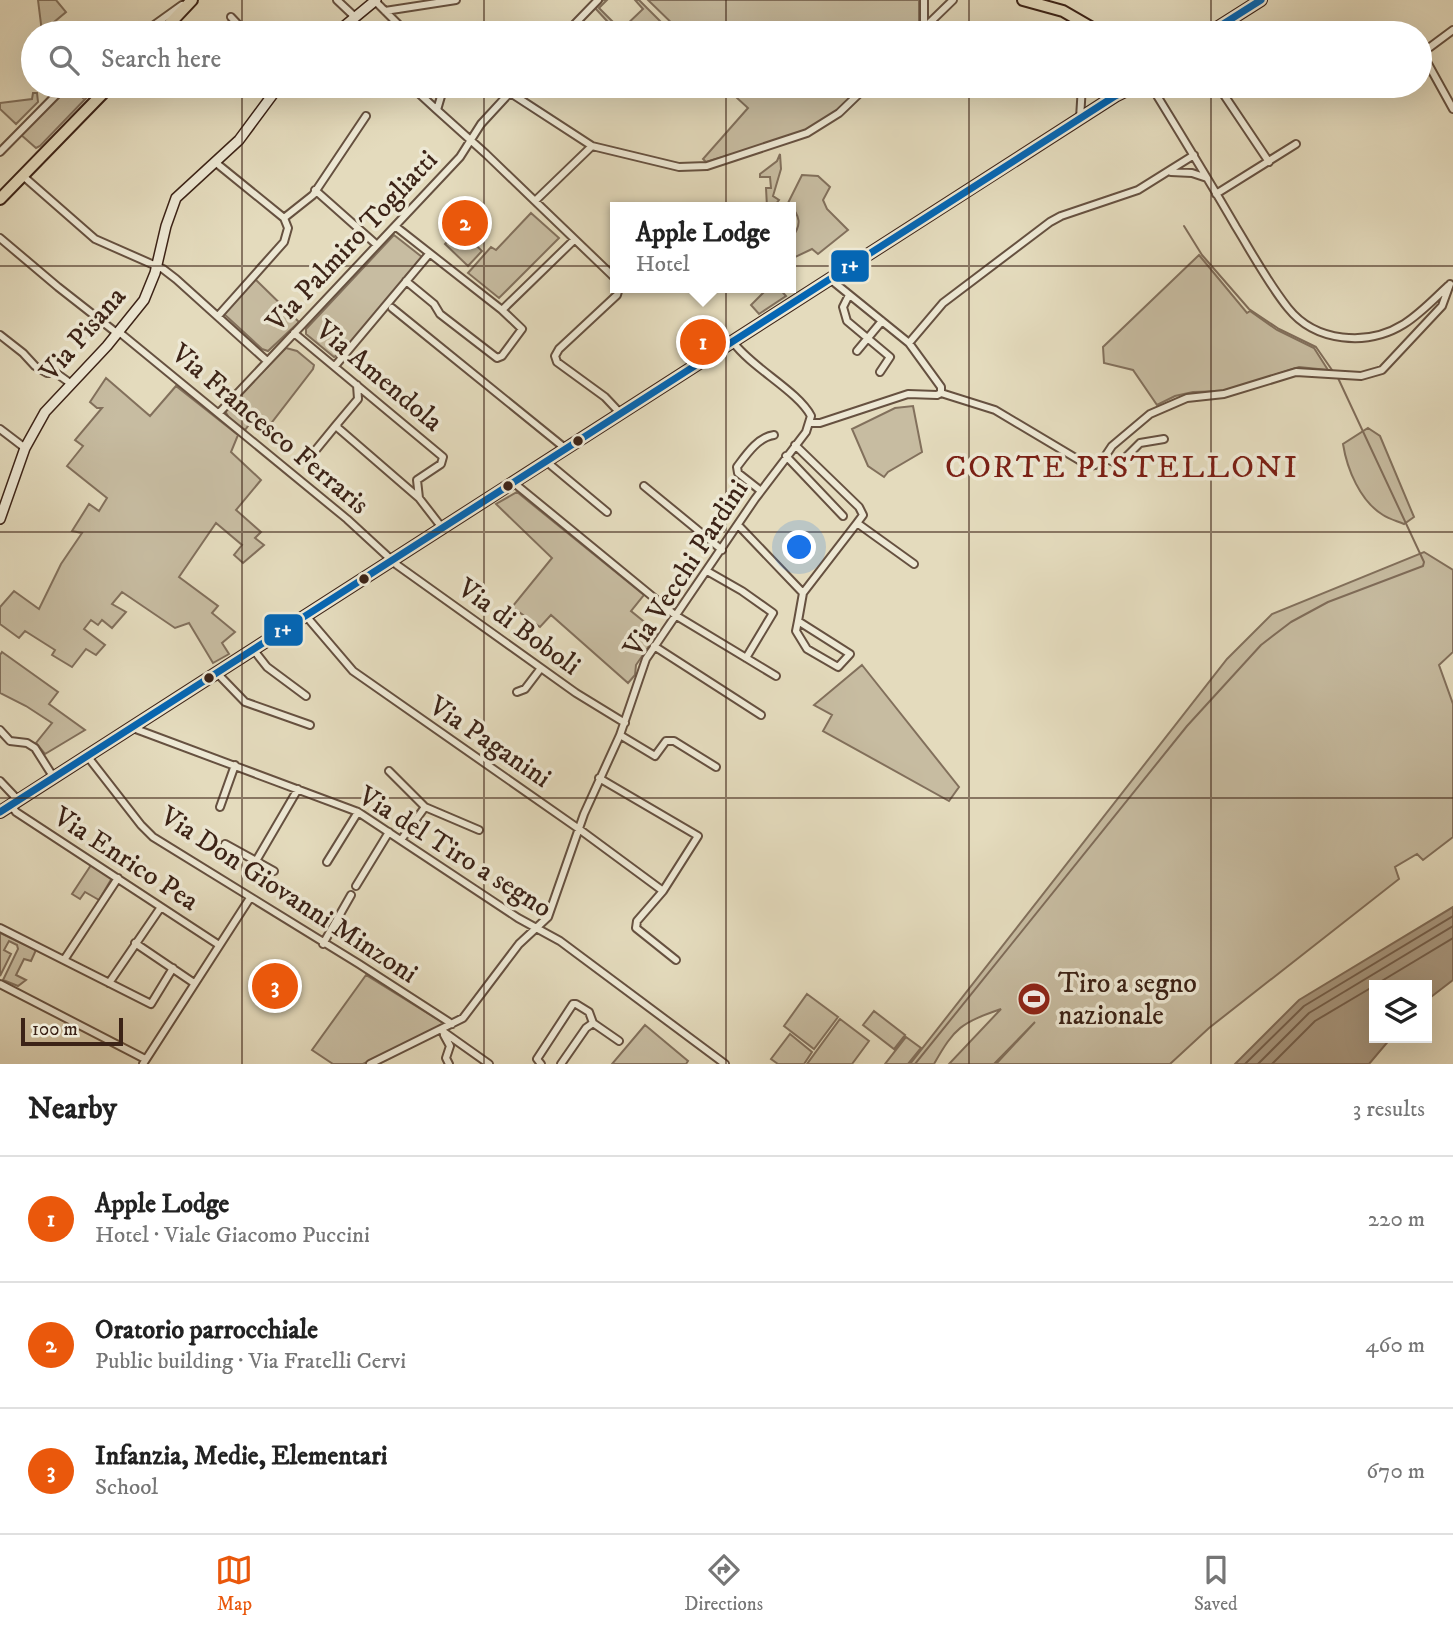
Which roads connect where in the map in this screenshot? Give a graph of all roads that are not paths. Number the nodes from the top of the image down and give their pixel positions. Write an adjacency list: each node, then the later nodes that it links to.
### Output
1 (191, 0): 13 (street); 14 (main road)
2 (337, 0): 12 (street)
3 (456, 0): 10 (street)
4 (598, 0): 18 (street)
5 (924, 0): 19 (street)
6 (953, 0): 20 (street)
7 (1023, 0): 21 (main road)
8 (375, 1): 10 (street); 12 (main road)
9 (1253, 2): 22 (main road)
10 (385, 11): 17 (street)
11 (231, 17): 15 (street)
12 (355, 17): 16 (main road)
13 (160, 21)
14 (171, 21)
15 (235, 21)
16 (350, 21)
17 (395, 21)
18 (578, 21)
19 (923, 21)
20 (932, 21)
21 (1076, 21)
22 (1226, 21)
23 (1453, 30): 24 (street)
24 (1432, 45)
25 (1432, 70): 38 (street)
26 (53, 98): 45 (street)
27 (97, 98): 50 (main road)
28 (268, 98): 47 (main road, Via Pisana)
29 (424, 98): 39 (street)
30 (440, 98): 39 (street)
31 (504, 98): 42 (street, Via Palmiro Togliatti)
32 (518, 98): 44 (street)
33 (855, 98): 44 (street)
34 (1081, 98): 41 (street)
35 (1112, 98): 41 (main road)
36 (1158, 98): 46 (street)
37 (1226, 98): 48 (street)
38 (1453, 109)
39 (437, 110): 42 (street)
40 (366, 116): 52 (street)
41 (1080, 118): 64 (main road)
42 (470, 141): 55 (street); 57 (street, Via Palmiro Togliatti)
43 (1296, 144): 48 (street)
44 (592, 146): 55 (street)
45 (0, 152)
46 (1194, 155): 49 (street); 51 (street)
47 (215, 162): 56 (street); 62 (main road, Via Pisana)
48 (1269, 162): 53 (street)
49 (1169, 173): 51 (street); 78 (street)
50 (23, 176): 54 (main road); 62 (street)
51 (1208, 178): 53 (street)
52 (315, 190): 56 (street); 60 (street)
53 (1216, 194): 66 (street)
54 (0, 199)
55 (535, 201): 59 (street)
56 (284, 218): 71 (street)
57 (395, 226): 60 (street, Via Palmiro Togliatti); 61 (street)
58 (0, 238): 73 (street, Via Francesco Ferraris)
59 (574, 240): 63 (street); 70 (street)
60 (377, 245): 74 (street, Via Palmiro Togliatti)
61 (429, 254): 65 (street); 70 (street)
62 (156, 267): 71 (street); 73 (main road, Via Pisana)
63 (610, 274)
64 (830, 279): 68 (street); 77 (main road)
65 (406, 281): 70 (street); 81 (street)
66 (1450, 285): 100 (street)
67 (618, 293): 89 (street)
68 (849, 295): 72 (street); 76 (street)
69 (392, 308): 97 (street)
70 (502, 310)
71 (218, 316): 80 (street)
72 (882, 321): 76 (street); 78 (street)
73 (119, 333): 83 (main road, Via Pisana); 88 (street, Via Francesco Ferraris)
74 (294, 333): 80 (street, Via Palmiro Togliatti); 81 (street, Via Amendola)
75 (0, 335): 83 (street)
76 (868, 339): 79 (street); 82 (street)
77 (733, 342): 89 (main road); 90 (street)
78 (909, 343): 85 (street)
79 (857, 351)
80 (267, 362): 88 (street, Via Palmiro Togliatti)
81 (335, 366): 84 (street, Via Amendola)
82 (880, 372)
83 (70, 383): 96 (main road, Via Pisana)
84 (356, 383): 86 (street, Via Amendola); 87 (street)
85 (941, 393): 90 (street); 100 (street)
86 (370, 397): 87 (street); 103 (street, Via Amendola)
87 (358, 399): 91 (street)
88 (219, 413): 115 (street, Via Francesco Ferraris)
89 (621, 414): 97 (main road)
90 (810, 423): 95 (street, Via Vecchi Pardini)
91 (337, 424): 99 (street); 102 (street)
92 (0, 429): 96 (street)
93 (774, 435): 106 (street)
94 (1164, 439): 100 (street)
95 (795, 445): 98 (street, Via Vecchi Pardini); 111 (street)
96 (25, 448): 110 (main road, Via Pisana)
97 (566, 449): 101 (main road)
98 (786, 456): 106 (street, Via Vecchi Pardini); 109 (street)
99 (310, 457)
100 (1104, 458)
101 (547, 462): 104 (main road); 108 (street)
102 (395, 478): 103 (street, Via Amendola); 107 (street)
103 (419, 478): 107 (street, Via Amendola)
104 (514, 483): 113 (main road); 119 (street)
105 (644, 486): 114 (street)
106 (761, 491): 112 (street, Via Vecchi Pardini)
107 (419, 498): 113 (street)
108 (607, 512)
109 (843, 516)
110 (0, 519)
111 (857, 523): 116 (street); 118 (street)
112 (739, 526): 114 (street, Via Vecchi Pardini); 118 (street)
113 (443, 529): 115 (main road)
114 (722, 550): 117 (street, Via Vecchi Pardini)
115 (393, 560): 120 (main road); 125 (street, Via di Boboli)
116 (914, 564)
117 (707, 571): 119 (street, Via Vecchi Pardini); 124 (street)
118 (803, 593): 121 (street)
119 (675, 615): 122 (street, Via Vecchi Pardini); 124 (street)
120 (306, 616): 123 (main road); 149 (street, Via Paganini)
121 (798, 621): 121 (street)
122 (654, 646): 130 (street); 131 (street, Via Vecchi Pardini)
123 (253, 649): 126 (main road); 129 (street)
124 (746, 658): 127 (street)
125 (541, 668): 128 (street); 131 (street, Via di Boboli)
126 (216, 673): 132 (street); 133 (main road)
127 (776, 676)
128 (517, 692)
129 (306, 696)
130 (761, 715)
131 (625, 723): 135 (street, Via Vecchi Pardini)
132 (310, 724)
133 (133, 728): 136 (main road); 137 (street, Via del Tiro a segno)
134 (0, 730): 140 (street)
135 (620, 735): 138 (street); 141 (street, Via Vecchi Pardini)
136 (88, 757): 140 (main road); 161 (street, Via Don Giovanni Minzoni)
137 (235, 765): 143 (street, Via del Tiro a segno); 145 (street)
138 (716, 767)
139 (389, 771): 146 (street)
140 (54, 778): 144 (main road)
141 (599, 778): 149 (street, Via Vecchi Pardini); 159 (street)
142 (0, 781): 144 (street, Via Enrico Pea)
143 (298, 789): 148 (street, Via del Tiro a segno); 154 (street)
144 (15, 803): 147 (main road); 157 (street, Via Enrico Pea)
145 (220, 807)
146 (425, 807): 150 (street); 152 (street)
147 (0, 812)
148 (358, 812): 151 (street, Via del Tiro a segno); 155 (street)
149 (579, 829): 159 (street, Via Paganini); 164 (street, Via Vecchi Pardini)
150 (479, 830)
151 (389, 832): 152 (street, Via del Tiro a segno); 158 (street)
152 (401, 840): 164 (street, Via del Tiro a segno)
153 (225, 844): 154 (street)
154 (256, 861): 156 (street)
155 (327, 862)
156 (274, 871)
157 (118, 878): 162 (street, Via Enrico Pea); 168 (street)
158 (356, 886)
159 (663, 891): 169 (street)
160 (351, 895): 166 (street)
161 (250, 898): 166 (street, Via Don Giovanni Minzoni); 167 (street)
162 (161, 907): 165 (street); 167 (street, Via Enrico Pea)
163 (0, 928): 168 (street)
164 (538, 928): 175 (street, Via Vecchi Pardini); 184 (street, Via del Tiro a segno)
165 (135, 943): 170 (street); 171 (street)
166 (323, 944): 175 (street, Via Don Giovanni Minzoni)
167 (219, 945): 172 (street)
168 (64, 960): 171 (street)
169 (676, 960)
170 (173, 968): 171 (street); 172 (street)
171 (109, 983)
172 (194, 983): 178 (street)
173 (0, 984): 178 (street)
174 (593, 1023): 177 (street); 182 (street); 183 (street)
175 (452, 1024): 176 (street, Via Vecchi Pardini)
176 (441, 1030): 179 (street, Via Vecchi Pardini); 180 (street); 181 (street)
177 (619, 1041)
178 (144, 1061)
179 (370, 1064)
180 (449, 1064)
181 (489, 1064)
182 (541, 1064)
183 (561, 1064)
184 (725, 1064)

